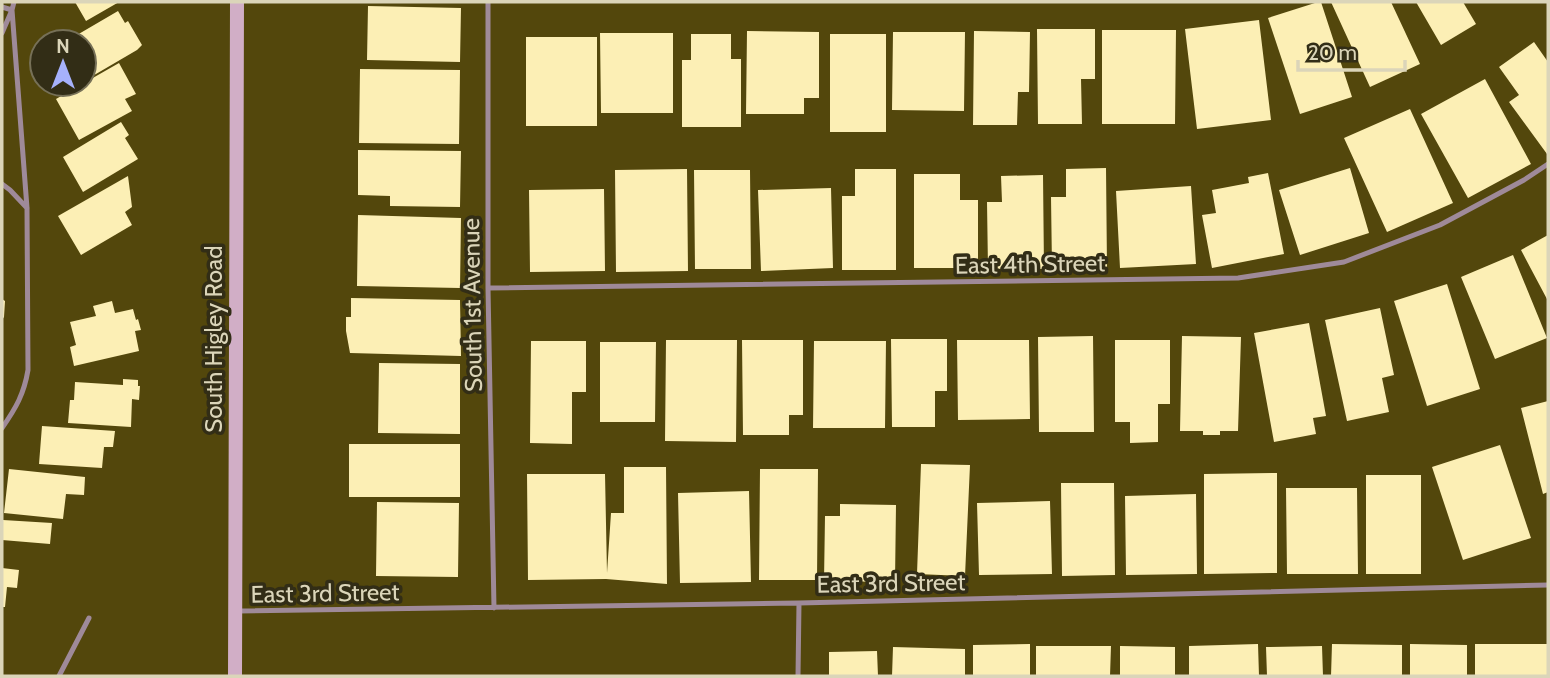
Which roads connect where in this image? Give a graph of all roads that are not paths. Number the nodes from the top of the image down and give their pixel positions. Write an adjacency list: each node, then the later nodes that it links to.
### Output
1 (14, 2): 5 (lane)
2 (237, 2): 15 (main road, South Higley Road)
3 (488, 2): 10 (lane, South 1st Avenue)
4 (2, 7): 5 (lane)
5 (12, 10): 6 (lane); 9 (lane)
6 (2, 33)
7 (1548, 164): 10 (lane, East 4th Street)
8 (2, 184): 9 (lane)
9 (27, 208): 11 (lane)
10 (488, 288): 14 (lane, South 1st Avenue)
11 (2, 428)
12 (1548, 585): 13 (lane, East 3rd Street)
13 (799, 603): 14 (lane, East 3rd Street); 19 (lane)
14 (494, 608): 15 (lane, East 3rd Street)
15 (235, 611): 18 (main road, South Higley Road)
16 (89, 618): 17 (lane)
17 (59, 676)
18 (234, 676)
19 (798, 676)

